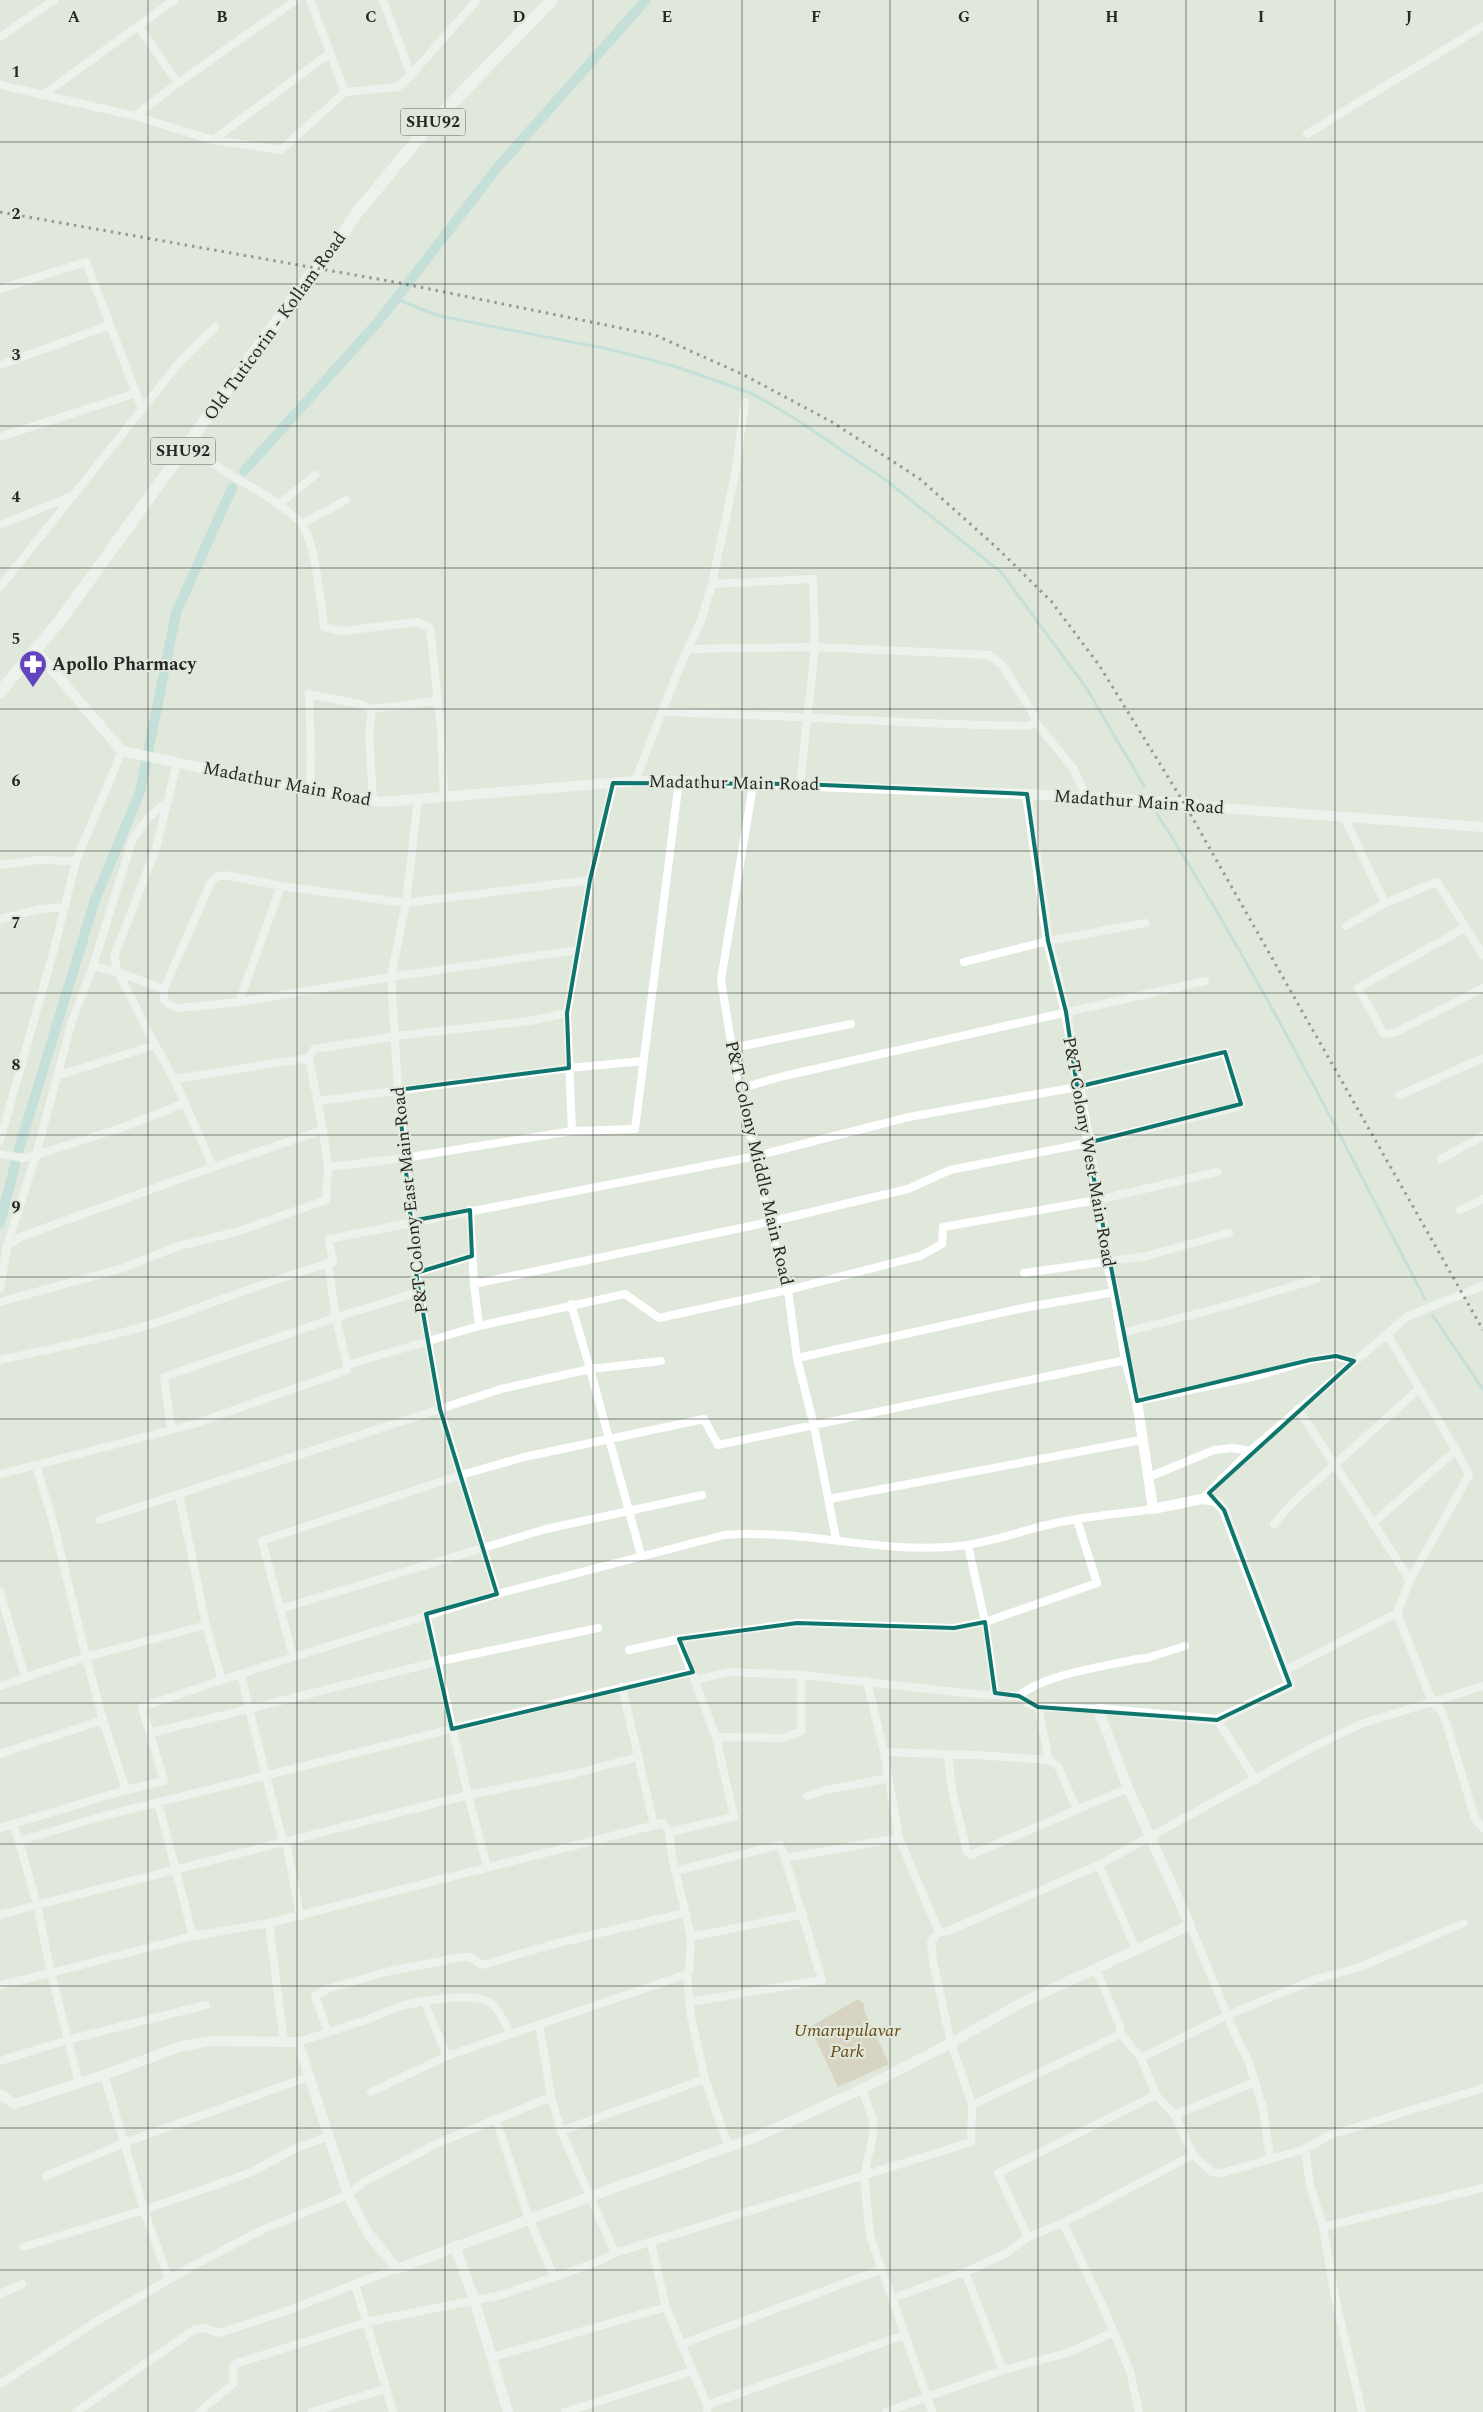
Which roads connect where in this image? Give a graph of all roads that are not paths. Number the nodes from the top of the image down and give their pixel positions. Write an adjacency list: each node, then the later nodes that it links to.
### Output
1 (54, 0): 10 (street)
2 (174, 0): 8 (street)
3 (296, 0): 13 (street)
4 (310, 0): 11 (street)
5 (383, 0): 12 (street)
6 (477, 0): 12 (street)
7 (552, 0): 39 (main road, Old Tuticorin - Kollam Road / SHU92)
8 (138, 26): 13 (street); 16 (street)
9 (1483, 26): 18 (street)
10 (0, 37)
11 (330, 53): 15 (street); 19 (street)
12 (411, 75): 15 (street)
13 (178, 83): 17 (street)
14 (0, 86): 16 (street)
15 (345, 92): 19 (street)
16 (43, 96): 17 (street)
17 (136, 116): 19 (street)
18 (1307, 134)
19 (213, 140)
20 (0, 288): 21 (street)
21 (110, 325): 23 (street); 24 (street)
22 (215, 327): 26 (street)
23 (0, 365)
24 (136, 393): 26 (street); 27 (street)
25 (745, 402): 35 (street)
26 (142, 409): 30 (street)
27 (0, 437)
28 (216, 466): 32 (street)
29 (315, 475): 32 (street)
30 (71, 496): 34 (street); 36 (street)
31 (346, 500): 33 (street)
32 (278, 505): 33 (street)
33 (302, 524): 41 (street)
34 (0, 525)
35 (712, 584): 37 (street); 38 (street)
36 (0, 586)
37 (815, 647): 38 (street); 44 (street); 45 (street)
38 (689, 648): 43 (street)
39 (36, 651): 40 (main road, Old Tuticorin - Kollam Road / SHU92); 46 (street)
40 (0, 692)
41 (437, 701): 42 (street); 55 (street)
42 (372, 709): 53 (street); 59 (street)
43 (662, 712): 44 (street); 48 (street)
44 (807, 716): 45 (street); 51 (street)
45 (1036, 723): 56 (street)
46 (122, 752): 47 (street, Madathur Main Road); 62 (street)
47 (174, 762): 53 (street, Madathur Main Road); 58 (street)
48 (636, 781): 49 (street, Madathur Main Road); 50 (street, Madathur Main Road)
49 (679, 781): 52 (street, Madathur Main Road); 92 (street)
50 (613, 783): 55 (street, Madathur Main Road); 64 (street)
51 (800, 784): 52 (street, Madathur Main Road); 54 (street, Madathur Main Road)
52 (753, 785): 89 (street, P&T Colony Middle Main Road)
53 (310, 791): 59 (street, Madathur Main Road)
54 (1027, 794): 56 (street, Madathur Main Road); 73 (street, P&T Colony West Main Road)
55 (444, 798): 57 (street, Madathur Main Road)
56 (1087, 798): 60 (street, Madathur Main Road)
57 (418, 799): 59 (street, Madathur Main Road); 67 (street, P&T Colony East Main Road)
58 (168, 801): 77 (street); 78 (street)
59 (373, 801)
60 (1344, 817): 61 (street, Madathur Main Road); 66 (street)
61 (1483, 827)
62 (76, 860): 63 (street); 68 (street)
63 (0, 865)
64 (590, 880): 67 (street); 74 (street)
65 (281, 886): 67 (street); 82 (street); 83 (street)
66 (1385, 903): 71 (street); 72 (street)
67 (406, 904): 79 (street, P&T Colony East Main Road)
68 (65, 907): 69 (street); 105 (street)
69 (0, 919)
70 (1145, 923): 73 (street)
71 (1346, 926)
72 (1466, 927): 75 (street); 81 (street)
73 (1048, 941): 76 (street); 84 (street, P&T Colony West Main Road)
74 (577, 950): 79 (street); 85 (street)
75 (1483, 955)
76 (964, 962)
77 (92, 966): 78 (street); 94 (street)
78 (118, 972): 82 (street); 88 (street)
79 (391, 977): 83 (street); 87 (street, P&T Colony East Main Road)
80 (1205, 980): 84 (street)
81 (1483, 988)
82 (164, 989): 83 (street)
83 (239, 1002)
84 (1066, 1012): 96 (street, P&T Colony West Main Road); 97 (street)
85 (567, 1013): 87 (street); 93 (street)
86 (851, 1024): 89 (street)
87 (396, 1036): 90 (street); 98 (street, P&T Colony East Main Road)
88 (155, 1045): 94 (street); 95 (street)
89 (732, 1048): 97 (street, P&T Colony Middle Main Road)
90 (309, 1058): 95 (street); 100 (street)
91 (1483, 1058): 99 (street)
92 (643, 1061): 93 (street); 103 (street)
93 (569, 1068): 98 (street); 103 (street)
94 (57, 1076): 108 (street)
95 (174, 1079): 101 (street)
96 (1077, 1087): 106 (street, P&T Colony West Main Road); 106 (street); 109 (street)
97 (740, 1088): 109 (street, P&T Colony Middle Main Road)
98 (398, 1090): 100 (street); 110 (street, P&T Colony East Main Road)
99 (1400, 1095)
100 (319, 1101): 102 (street)
101 (185, 1104): 108 (street); 112 (street)
102 (323, 1130): 112 (street); 113 (street)
103 (572, 1131): 110 (street)
104 (1483, 1136): 111 (street)
105 (0, 1140)
106 (1087, 1143): 116 (street, P&T Colony West Main Road); 120 (street)
107 (0, 1154): 108 (street)
108 (36, 1155): 122 (street)
109 (756, 1156): 117 (street); 120 (street, P&T Colony Middle Main Road)
110 (404, 1158): 113 (street); 119 (street, P&T Colony East Main Road)
111 (1441, 1159)
112 (214, 1167): 122 (street)
113 (328, 1167): 135 (street)
114 (1217, 1172): 116 (street)
115 (1483, 1199): 118 (street)
116 (1097, 1200): 124 (street, P&T Colony West Main Road); 132 (street)
117 (470, 1210): 119 (street); 123 (street)
118 (1460, 1210)
119 (411, 1221): 125 (street); 126 (street, P&T Colony East Main Road)
120 (769, 1222): 129 (street); 132 (street, P&T Colony Middle Main Road)
121 (1229, 1232): 124 (street)
122 (7, 1246): 131 (street)
123 (472, 1256): 126 (street); 129 (street)
124 (1107, 1261): 127 (street); 134 (street, P&T Colony West Main Road)
125 (328, 1263): 137 (street); 143 (street)
126 (416, 1273): 133 (street, P&T Colony East Main Road)
127 (1024, 1273)
128 (1317, 1278): 139 (street)
129 (474, 1284): 138 (street)
130 (1483, 1286): 140 (street)
131 (0, 1288)
132 (788, 1290): 136 (street); 142 (street, P&T Colony Middle Main Road)
133 (419, 1292): 137 (street); 141 (street, P&T Colony East Main Road)
134 (1115, 1292): 139 (street, P&T Colony West Main Road); 142 (street)
135 (0, 1302)
136 (571, 1304): 138 (street); 148 (street)
137 (336, 1318): 147 (street); 154 (street)
138 (479, 1326): 141 (street)
139 (1122, 1333): 144 (street, P&T Colony West Main Road)
140 (1387, 1334): 145 (street); 149 (street)
141 (427, 1343): 147 (street); 151 (street, P&T Colony East Main Road)
142 (797, 1358): 153 (street, P&T Colony Middle Main Road)
143 (0, 1360)
144 (1126, 1360): 150 (street, P&T Colony West Main Road); 153 (street)
145 (1354, 1361): 150 (street); 152 (street)
146 (661, 1362): 148 (street)
147 (347, 1365): 154 (street)
148 (590, 1369): 151 (street); 155 (street)
149 (1419, 1389): 157 (street); 159 (street)
150 (1137, 1401): 156 (street, P&T Colony West Main Road)
151 (440, 1409): 162 (street, P&T Colony East Main Road); 164 (street)
152 (1298, 1409): 158 (street); 159 (street)
153 (814, 1426): 155 (street); 174 (street, P&T Colony Middle Main Road)
154 (171, 1429): 160 (street)
155 (608, 1440): 162 (street); 169 (street)
156 (1142, 1440): 163 (street, P&T Colony West Main Road); 166 (street)
157 (1456, 1450): 172 (street); 178 (street)
158 (1250, 1451): 163 (street); 167 (street)
159 (1334, 1464): 172 (street); 173 (street)
160 (36, 1465): 161 (street); 190 (street)
161 (0, 1474)
162 (461, 1474): 176 (street, P&T Colony East Main Road); 181 (street)
163 (1149, 1478): 168 (street, P&T Colony West Main Road)
164 (179, 1494): 170 (street); 185 (street)
165 (702, 1496): 169 (street)
166 (829, 1499)
167 (1202, 1499): 168 (street); 193 (street)
168 (1153, 1509): 171 (street)
169 (629, 1511): 176 (street); 177 (street)
170 (99, 1520)
171 (1077, 1520): 175 (street); 184 (street)
172 (1373, 1523): 178 (street)
173 (1274, 1524)
174 (836, 1539): 175 (street); 177 (street)
175 (968, 1545): 184 (street)
176 (483, 1548): 180 (street, P&T Colony East Main Road); 181 (street)
177 (642, 1555): 180 (street)
178 (1410, 1580): 182 (street)
179 (0, 1592): 197 (street)
180 (497, 1594): 183 (street)
181 (280, 1609): 191 (street)
182 (1397, 1613): 193 (street); 205 (street)
183 (426, 1614): 191 (street); 192 (street)
184 (985, 1622): 187 (street); 203 (street)
185 (206, 1625): 190 (street); 198 (street)
186 (598, 1628): 192 (street)
187 (679, 1638): 189 (street); 196 (street)
188 (1185, 1646): 204 (street)
189 (629, 1650)
190 (86, 1657): 197 (street); 209 (street)
191 (293, 1657): 194 (street)
192 (436, 1662): 207 (street); 211 (street)
193 (1284, 1671): 210 (street)
194 (241, 1674): 198 (street); 207 (street)
195 (801, 1675): 196 (street); 199 (street); 213 (street)
196 (694, 1676): 202 (street); 213 (street)
197 (25, 1677): 200 (street)
198 (222, 1680): 212 (street)
199 (867, 1681): 203 (street); 214 (street)
200 (0, 1686)
201 (1483, 1686): 205 (street)
202 (622, 1687): 211 (street); 217 (street)
203 (995, 1693): 204 (street)
204 (1019, 1696): 206 (street)
205 (1432, 1702): 221 (street); 231 (street)
206 (1038, 1707): 208 (street); 218 (street)
207 (249, 1709): 212 (street); 219 (street)
208 (1098, 1709): 210 (street); 222 (street)
209 (103, 1720): 215 (street); 223 (street)
210 (1217, 1720): 221 (street)
211 (452, 1729): 219 (street); 224 (street)
212 (150, 1733): 223 (street)
213 (716, 1737): 232 (street)
214 (884, 1752): 216 (street); 220 (street)
215 (0, 1754)
216 (948, 1754): 218 (street); 227 (street)
217 (638, 1757): 224 (street); 229 (street)
218 (1049, 1760): 227 (street)
219 (267, 1775): 226 (street); 236 (street)
220 (889, 1778): 225 (street); 234 (street)
221 (1256, 1780): 233 (street)
222 (1128, 1788): 227 (street); 233 (street)
223 (126, 1790): 228 (street)
224 (468, 1795): 236 (street); 239 (street)
225 (807, 1796)
226 (158, 1802): 235 (street); 240 (street)
227 (1077, 1810)
228 (13, 1824): 230 (street); 235 (street)
229 (654, 1825): 232 (street); 239 (street)
230 (0, 1828)
231 (1483, 1828)
232 (669, 1832): 241 (street)
233 (1150, 1837): 238 (street); 249 (street)
234 (899, 1838): 237 (street); 250 (street)
235 (19, 1841): 242 (street)
236 (284, 1842): 240 (street); 246 (street)
237 (785, 1858): 241 (street); 244 (street)
238 (1100, 1865): 250 (street); 253 (street)
239 (487, 1866): 246 (street)
240 (177, 1868): 242 (street); 251 (street)
241 (675, 1871): 243 (street)
242 (37, 1905): 245 (street); 255 (street)
243 (684, 1913): 252 (street); 263 (street)
244 (803, 1914): 252 (street); 259 (street)
245 (0, 1915)
246 (300, 1916): 247 (street)
247 (269, 1923): 251 (street); 268 (street)
248 (1464, 1923): 261 (street)
249 (1190, 1925): 253 (street); 261 (street)
250 (939, 1932): 269 (street)
251 (193, 1936): 255 (street)
252 (691, 1937): 256 (street)
253 (1136, 1950): 254 (street)
254 (1096, 1969): 265 (street); 269 (street)
255 (51, 1973): 257 (street); 266 (street)
256 (687, 1974): 259 (street); 262 (street)
257 (0, 1985)
258 (424, 2001): 263 (street); 264 (street); 270 (street)
259 (691, 2002): 275 (street)
260 (206, 2005): 266 (street)
261 (1228, 2015): 271 (street); 276 (street)
262 (539, 2024): 264 (street); 283 (street)
263 (328, 2032): 267 (street)
264 (510, 2033): 270 (street)
265 (1120, 2034): 271 (street); 284 (street)
266 (68, 2040): 272 (street); 277 (street)
267 (298, 2042): 268 (street); 274 (street)
268 (284, 2043): 273 (street)
269 (951, 2043): 279 (street); 284 (street)
270 (448, 2056): 280 (street)
271 (1141, 2058): 282 (street)
272 (0, 2061)
273 (104, 2075): 277 (street); 289 (street)
274 (308, 2077): 288 (street); 289 (street)
275 (705, 2079): 287 (street); 290 (street)
276 (1255, 2082): 285 (street); 293 (street)
277 (79, 2083): 281 (street)
278 (1483, 2088): 291 (street)
279 (862, 2089): 290 (street); 295 (street)
280 (370, 2092)
281 (0, 2094)
282 (1156, 2095): 285 (street); 303 (street)
283 (551, 2097): 286 (street); 287 (street)
284 (972, 2105): 295 (street)
285 (1175, 2115): 292 (street)
286 (496, 2119): 297 (street); 300 (street)
287 (561, 2131): 298 (street)
288 (328, 2136): 297 (street); 299 (street)
289 (124, 2143): 294 (street); 299 (street)
290 (728, 2148): 298 (street)
291 (1305, 2149): 293 (street); 302 (street)
292 (1193, 2155): 293 (street); 301 (street)
293 (1270, 2158)
294 (46, 2176)
295 (864, 2176): 304 (street); 309 (street)
296 (1483, 2188): 302 (street)
297 (348, 2194): 308 (street); 312 (street)
298 (589, 2196): 300 (street); 307 (street)
299 (144, 2210): 306 (street); 312 (street)
300 (530, 2219): 305 (street); 311 (street)
301 (1063, 2223): 303 (street); 320 (street)
302 (1323, 2228): 339 (street)
303 (1028, 2237): 310 (street)
304 (651, 2243): 307 (street); 318 (street)
305 (455, 2246): 308 (street); 317 (street)
306 (24, 2247)
307 (615, 2253): 311 (street)
308 (398, 2269): 314 (street)
309 (880, 2270): 316 (street); 322 (street)
310 (966, 2272): 316 (street); 324 (street)
311 (554, 2277): 317 (street)
312 (169, 2280): 326 (street)
313 (22, 2284): 315 (street)
314 (355, 2284): 319 (street); 330 (street)
315 (0, 2294)
316 (894, 2298): 321 (street)
317 (475, 2302): 319 (street); 323 (street)
318 (666, 2307): 322 (street); 323 (street)
319 (367, 2322): 327 (street); 331 (street)
320 (1114, 2332): 324 (street); 338 (street)
321 (904, 2335): 328 (street); 329 (street)
322 (682, 2344): 325 (street)
323 (492, 2356): 334 (street)
324 (1003, 2370): 328 (street)
325 (693, 2371): 329 (street); 335 (street)
326 (0, 2384)
327 (385, 2389): 332 (street); 333 (street)
328 (927, 2397): 336 (street); 337 (street)
329 (707, 2408)
330 (76, 2412)
331 (199, 2412)
332 (312, 2412)
333 (393, 2412)
334 (508, 2412)
335 (566, 2412)
336 (886, 2412)
337 (932, 2412)
338 (1139, 2412)
339 (1362, 2412)

